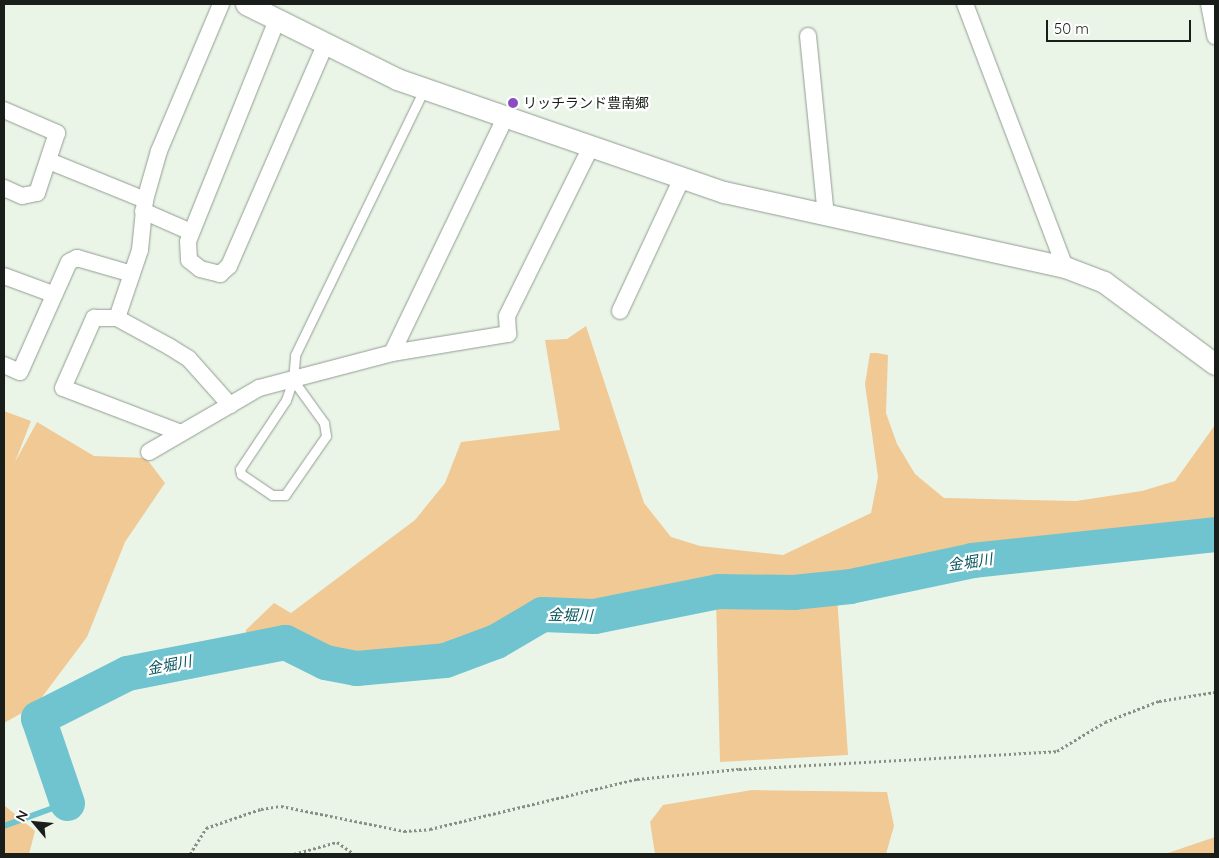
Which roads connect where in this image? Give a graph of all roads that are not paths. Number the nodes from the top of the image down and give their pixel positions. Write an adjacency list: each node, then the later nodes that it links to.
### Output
1 (221, 4): 16 (street)
2 (246, 4): 5 (street)
3 (965, 4): 19 (street)
4 (1209, 4): 7 (street)
5 (277, 20): 8 (street); 18 (street)
6 (808, 36): 17 (street)
7 (1215, 36)
8 (325, 45): 9 (street); 18 (street)
9 (424, 89): 11 (street); 28 (lane)
10 (4, 110): 13 (street)
11 (505, 118): 12 (street); 25 (street)
12 (591, 147): 14 (street); 25 (street)
13 (49, 161): 15 (street); 16 (street)
14 (682, 178): 17 (street); 23 (street)
15 (4, 188)
16 (144, 205): 18 (street); 20 (street)
17 (826, 215): 19 (street)
18 (191, 232)
19 (1064, 267): 26 (street)
20 (132, 274): 22 (street); 24 (street)
21 (4, 276): 22 (street)
22 (52, 294): 27 (street)
23 (620, 311)
24 (117, 318): 29 (street); 30 (street)
25 (392, 353): 28 (street)
26 (1215, 364)
27 (4, 365)
28 (294, 380): 28 (lane); 29 (street)
29 (230, 405): 30 (street)
30 (181, 433): 31 (street)
31 (149, 452)

